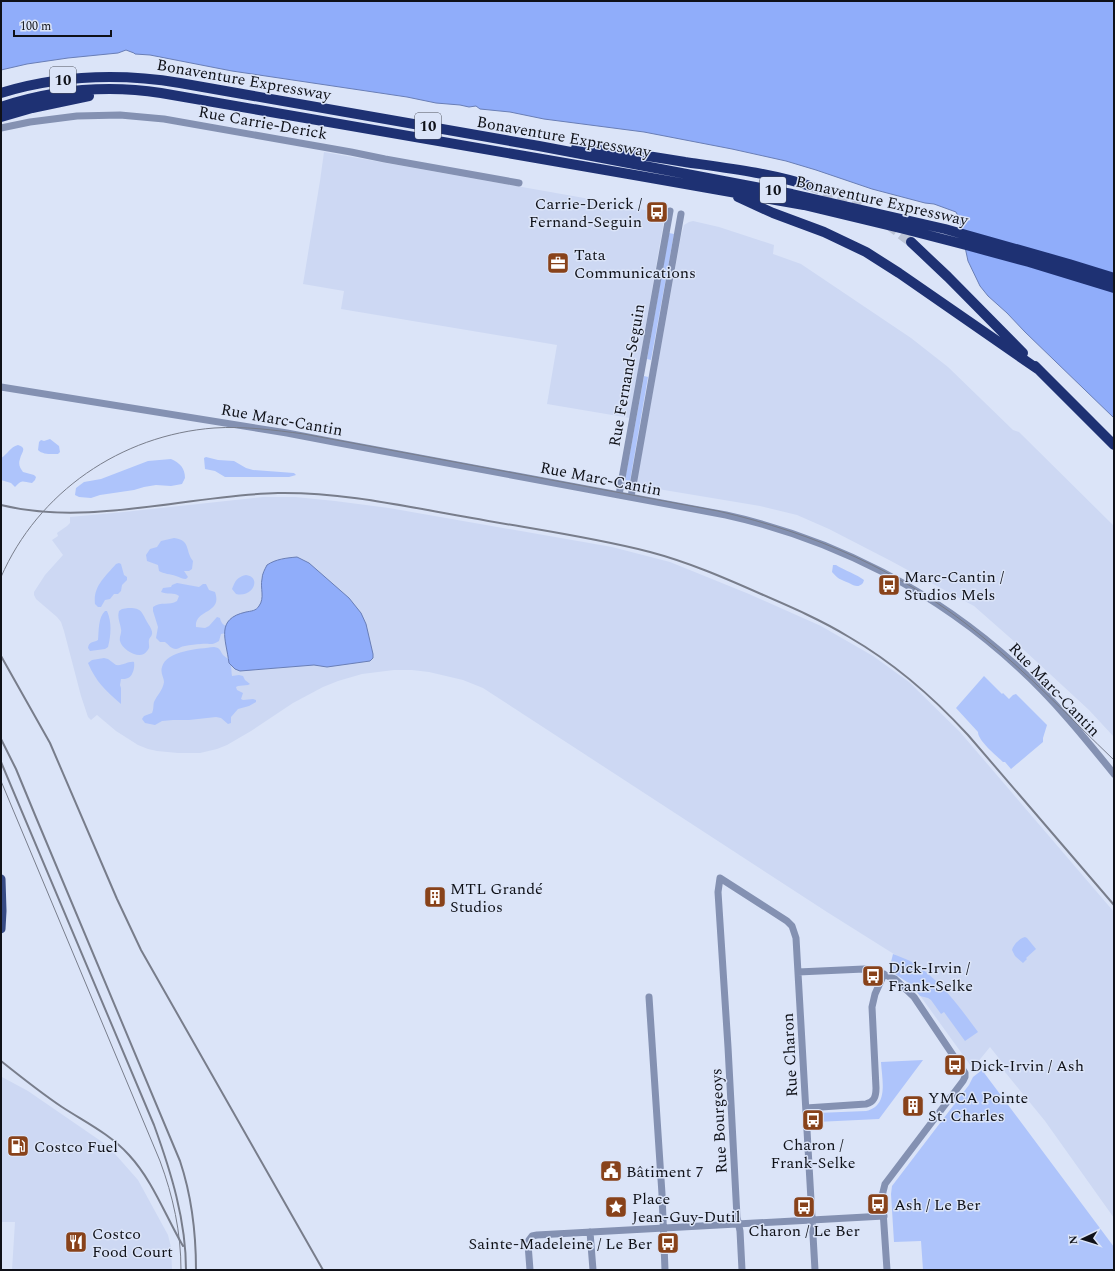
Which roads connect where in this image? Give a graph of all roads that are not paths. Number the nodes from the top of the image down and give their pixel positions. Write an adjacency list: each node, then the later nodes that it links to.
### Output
1 (1, 93): 6 (highway, Bonaventure Expressway / 10)
2 (161, 93): 3 (highway, Bonaventure Expressway / 10); 4 (highway); 9 (highway, Bonaventure Expressway / 10)
3 (1, 107)
4 (1, 117)
5 (1, 128): 7 (street, Rue Carrie-Derick)
6 (539, 146): 8 (highway); 12 (highway, Bonaventure Expressway / 10)
7 (519, 183)
8 (810, 186)
9 (723, 190): 12 (highway, Bonaventure Expressway / 10); 16 (highway)
10 (670, 211): 19 (street, Rue Fernand-Seguin)
11 (681, 214): 20 (street, Rue Fernand-Seguin)
12 (944, 234): 14 (highway, Bonaventure Expressway / 10); 15 (highway, Bonaventure Expressway / 10)
13 (910, 242): 16 (highway)
14 (1114, 278)
15 (1114, 288)
16 (1039, 370): 18 (highway)
17 (1, 387): 19 (street, Rue Marc-Cantin)
18 (1114, 445)
19 (619, 495): 20 (street, Rue Marc-Cantin)
20 (630, 497): 21 (street, Rue Marc-Cantin)
21 (1114, 774)
22 (720, 878): 25 (street, Rue Charon); 31 (street, Rue Bourgeoys)
23 (1, 879): 24 (main road)
24 (1, 929)
25 (798, 972): 26 (street); 28 (street, Rue Charon)
26 (884, 974): 28 (street); 29 (street)
27 (648, 997): 32 (street)
28 (806, 1108): 30 (street, Rue Charon)
29 (884, 1216): 30 (street); 39 (street)
30 (812, 1220): 31 (street); 38 (street, Rue Charon)
31 (738, 1223): 32 (street); 37 (street, Rue Bourgeoys)
32 (663, 1228): 33 (street); 36 (street)
33 (590, 1232): 34 (street); 35 (street)
34 (530, 1270)
35 (593, 1270)
36 (665, 1270)
37 (742, 1270)
38 (815, 1270)
39 (887, 1270)

